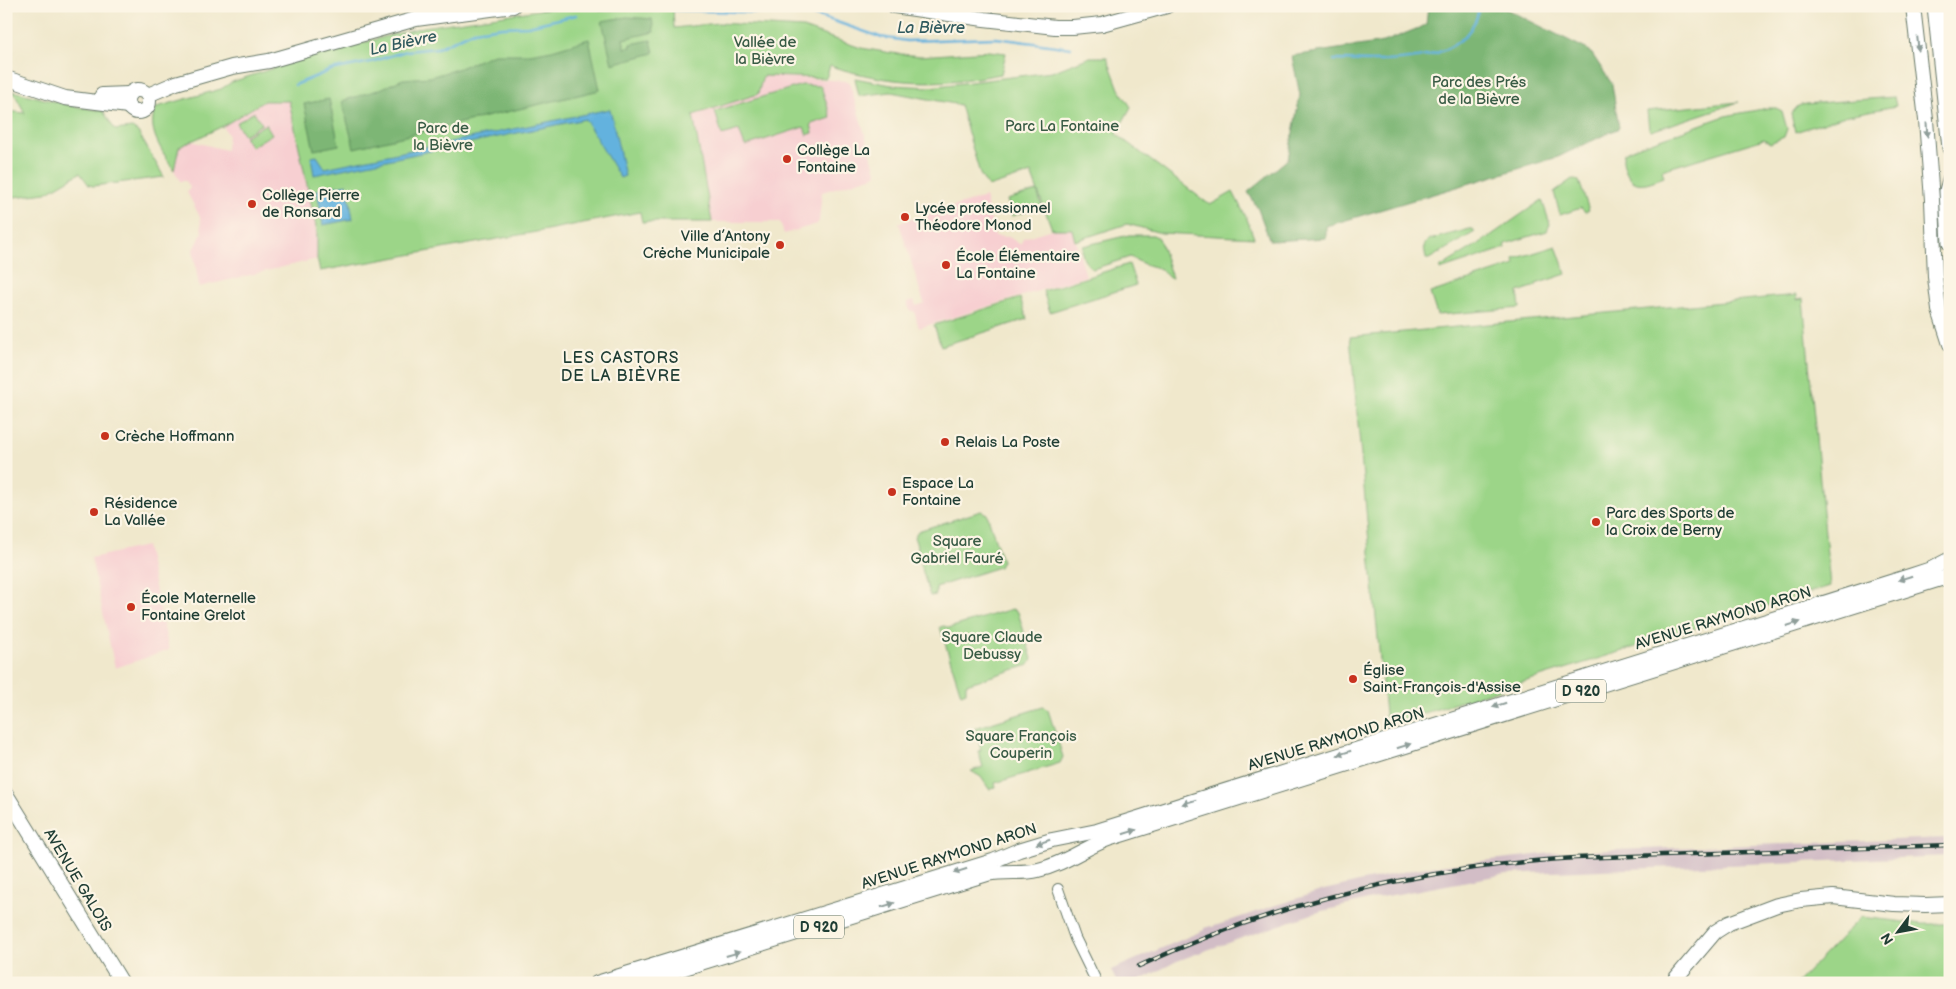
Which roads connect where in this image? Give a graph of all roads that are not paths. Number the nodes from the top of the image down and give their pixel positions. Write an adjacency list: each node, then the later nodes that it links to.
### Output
1 (512, 6): 9 (main road)
2 (894, 6): 3 (main road)
3 (1167, 6)
4 (1914, 6): 14 (main road, one-way to 14)
5 (1935, 6): 11 (highway)
6 (1946, 6): 7 (highway)
7 (1950, 34)
8 (6, 78): 10 (main road)
9 (148, 99): 10 (main road); 10 (main road)
10 (129, 100)
11 (1950, 148)
12 (1950, 180): 13 (highway)
13 (1950, 243)
14 (1950, 344)
15 (1950, 559): 24 (main road, AVENUE RAYMOND ARON / D 920, one-way to 24)
16 (1950, 576): 25 (main road, AVENUE RAYMOND ARON / D 920, one-way to 16)
17 (6, 794): 23 (main road, AVENUE GALOIS)
18 (1058, 889): 26 (street)
19 (1950, 904): 21 (main road)
20 (1950, 911): 21 (main road)
21 (1720, 935): 22 (main road)
22 (1674, 981)
23 (122, 983)
24 (597, 983)
25 (636, 983)
26 (1098, 983)

